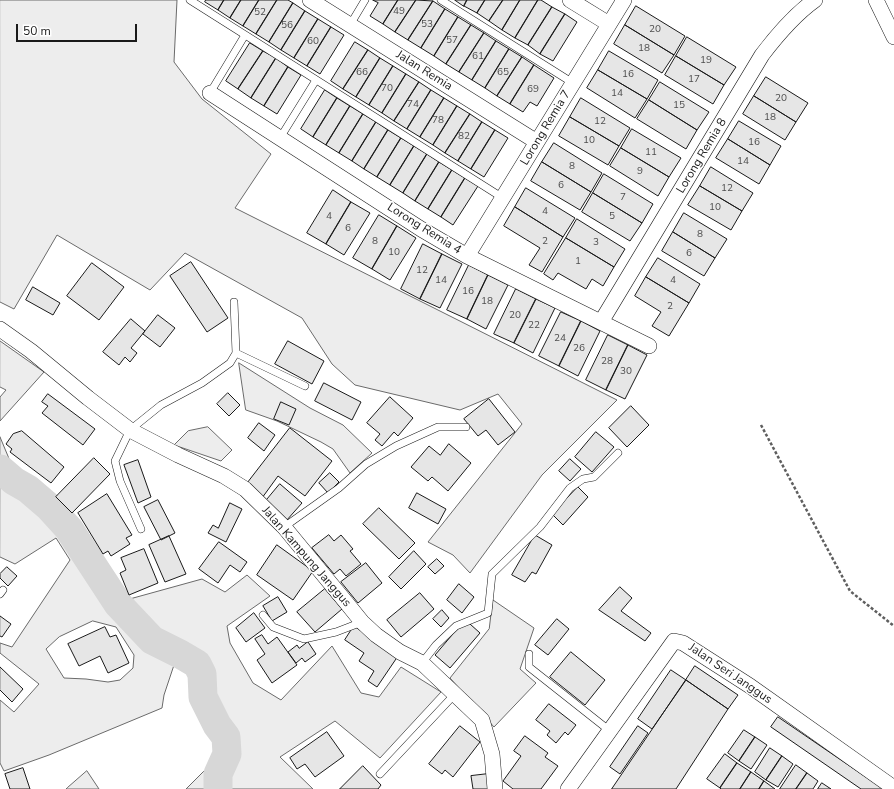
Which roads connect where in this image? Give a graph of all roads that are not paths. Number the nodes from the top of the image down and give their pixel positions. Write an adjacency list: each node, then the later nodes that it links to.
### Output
1 (190, 0): 11 (lane)
2 (310, 0): 10 (street, Jalan Remia)
3 (365, 0): 10 (lane)
4 (441, 0): 14 (lane)
5 (570, 0): 9 (street)
6 (624, 0): 9 (street, Lorong Remia 7)
7 (815, 0): 21 (street, Lorong Remia 8)
8 (876, 0): 12 (street)
9 (609, 24): 14 (street, Lorong Remia 7)
10 (350, 25): 17 (street, Jalan Remia)
11 (245, 35): 13 (lane); 15 (lane)
12 (894, 37)
13 (316, 80): 16 (lane); 18 (lane)
14 (573, 83): 17 (street, Lorong Remia 7)
15 (210, 93): 16 (street, Lorong Remia 4)
16 (280, 138): 19 (street, Lorong Remia 4)
17 (537, 142): 18 (street, Lorong Remia 7)
18 (503, 198): 19 (street, Lorong Remia 7)
19 (467, 256): 21 (street, Lorong Remia 4)
20 (234, 302): 24 (lane)
21 (601, 322): 23 (street, Lorong Remia 4)
22 (0, 330): 27 (street, Jalan Kampung Janggus)
23 (649, 346)
24 (236, 353): 25 (lane); 27 (lane)
25 (305, 386)
26 (466, 427): 29 (lane)
27 (130, 430): 29 (street, Jalan Kampung Janggus); 30 (lane)
28 (618, 453): 34 (lane)
29 (284, 528): 32 (street, Jalan Kampung Janggus)
30 (141, 529)
31 (262, 615): 32 (lane)
32 (362, 622): 34 (street, Jalan Kampung Janggus)
33 (529, 654): 36 (lane)
34 (422, 663): 35 (street, Jalan Kampung Janggus)
35 (455, 694): 37 (lane); 39 (street, Jalan Kampung Janggus)
36 (610, 731): 38 (street, Jalan Seri Janggus); 40 (street, Jalan Seri Janggus)
37 (380, 774)
38 (894, 788)
39 (495, 789)
40 (568, 789)

